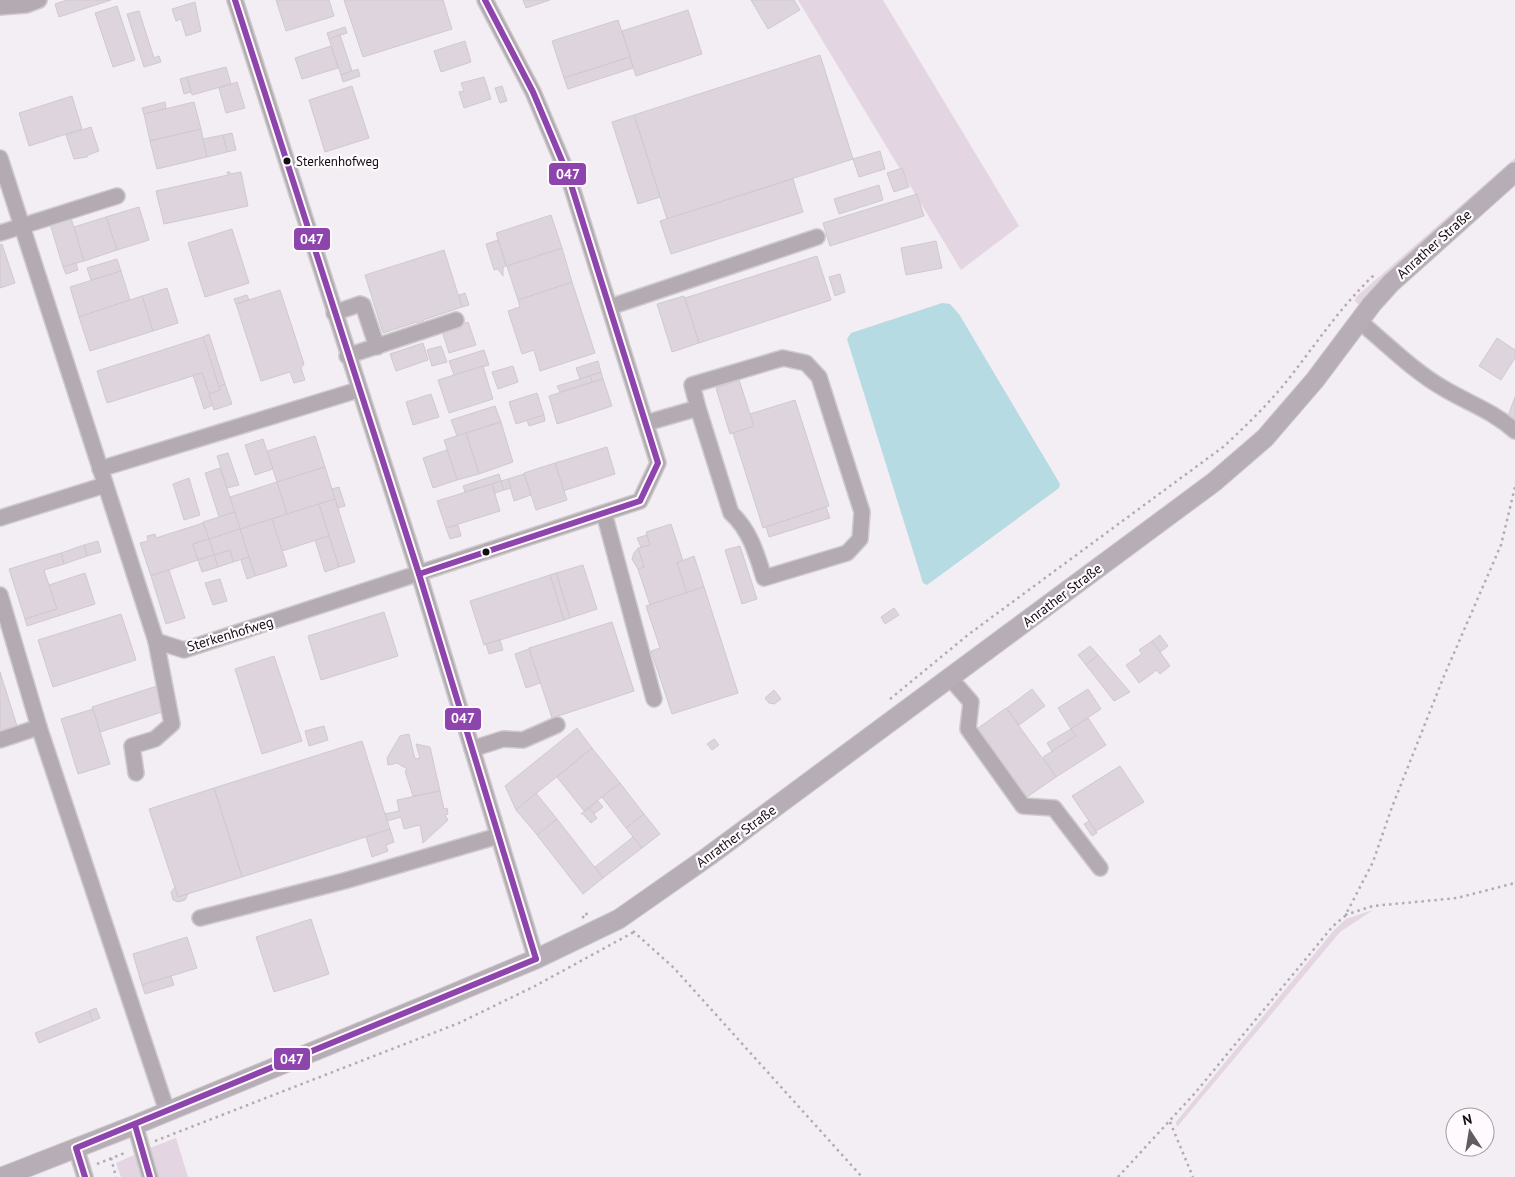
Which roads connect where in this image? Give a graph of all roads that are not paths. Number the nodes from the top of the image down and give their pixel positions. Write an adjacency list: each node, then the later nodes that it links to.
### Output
1 (39, 0): 4 (street)
2 (235, 0): 12 (street)
3 (485, 0): 11 (street, Sterkenhofweg)
4 (0, 7)
5 (0, 158): 8 (street)
6 (1515, 172): 14 (main road, Anrather Straße)
7 (117, 196): 8 (street)
8 (22, 226): 9 (street); 21 (street)
9 (0, 233)
10 (817, 237): 11 (street)
11 (610, 307): 19 (street, Sterkenhofweg)
12 (334, 313): 15 (street); 16 (street)
13 (456, 320): 15 (street)
14 (1359, 321): 20 (street); 28 (main road, Anrather Straße)
15 (377, 347): 16 (street)
16 (347, 356): 17 (street)
17 (358, 390): 21 (street); 25 (street)
18 (698, 408): 18 (street); 19 (street)
19 (646, 423): 23 (street, Sterkenhofweg)
20 (1515, 431)
21 (100, 469): 22 (street)
22 (105, 485): 24 (street); 27 (street)
23 (604, 513): 25 (street, Sterkenhofweg); 29 (street)
24 (0, 518)
25 (419, 574): 27 (street, Sterkenhofweg); 33 (street)
26 (0, 595): 31 (street)
27 (156, 641): 34 (street)
28 (950, 678): 36 (street); 38 (main road, Anrather Straße)
29 (654, 699)
30 (557, 725): 33 (street)
31 (39, 727): 32 (street); 39 (street)
32 (0, 740)
33 (472, 749): 35 (street)
34 (136, 773)
35 (498, 836): 37 (street); 38 (street)
36 (1100, 868)
37 (200, 918)
38 (536, 959): 39 (main road, Anrather Straße)
39 (167, 1111): 40 (main road, Anrather Straße)
40 (135, 1125): 41 (main road, Anrather Straße); 44 (street)
41 (76, 1148): 42 (main road, Anrather Straße); 43 (street)
42 (2, 1177)
43 (85, 1177)
44 (150, 1177)

